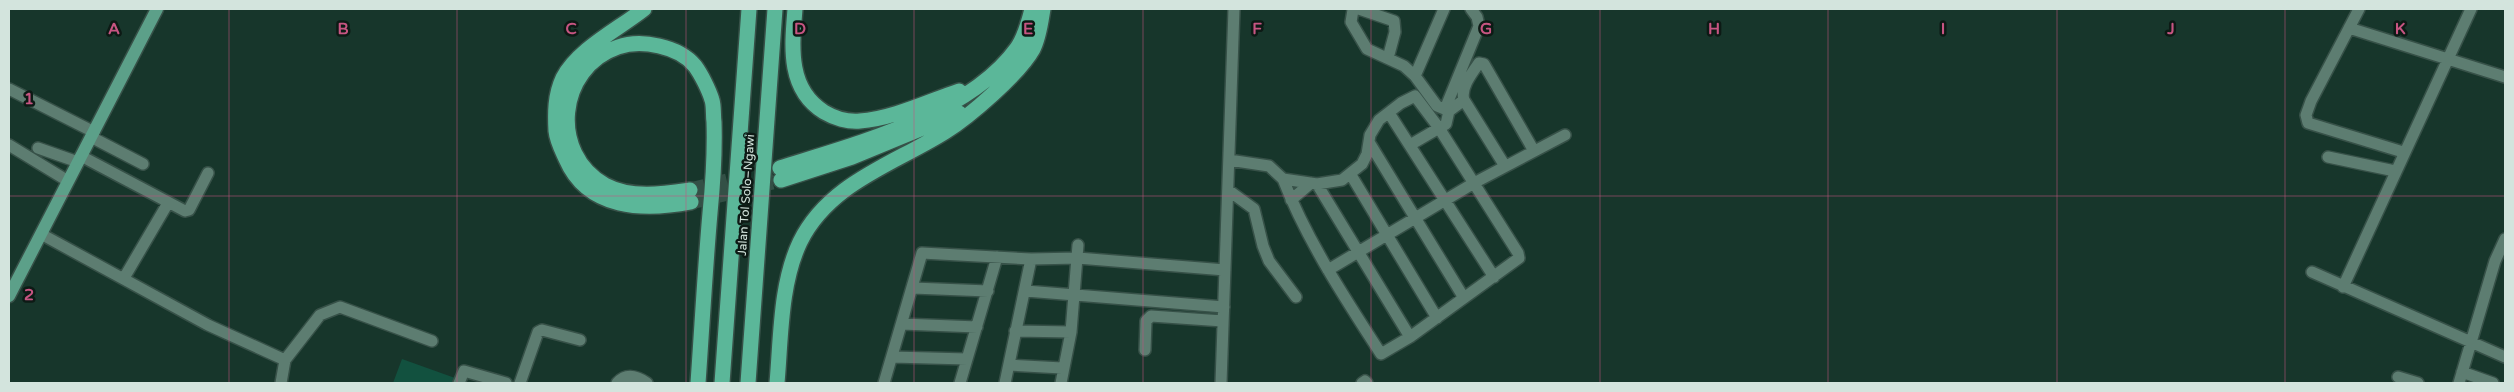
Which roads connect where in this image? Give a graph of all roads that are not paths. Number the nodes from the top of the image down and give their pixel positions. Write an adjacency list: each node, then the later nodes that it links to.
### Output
1 (157, 9): 25 (main road)
2 (644, 9): 97 (highway)
3 (749, 9): 98 (highway, Jalan Tol Solo–Ngawi)
4 (775, 9): 99 (highway, Jalan Tol Solo–Ngawi)
5 (795, 9): 18 (highway)
6 (1032, 9): 18 (highway)
7 (1043, 9): 21 (highway)
8 (1234, 9): 35 (street)
9 (1444, 9): 16 (street)
10 (1470, 9): 22 (street)
11 (2358, 9): 13 (street)
12 (2471, 9): 15 (street)
13 (2349, 28): 15 (street); 32 (street)
14 (1388, 58): 14 (street); 16 (street)
15 (2447, 58): 17 (street); 32 (street)
16 (1415, 76): 22 (street)
17 (2505, 78)
18 (978, 85): 21 (highway)
19 (9, 89): 25 (street)
20 (1464, 100): 22 (street); 31 (street); 37 (street)
21 (977, 106): 100 (highway)
22 (1447, 110): 24 (street)
23 (1389, 112): 24 (street); 27 (street); 29 (street)
24 (1438, 128): 29 (street); 43 (street)
25 (93, 134): 34 (main road); 36 (street)
26 (1565, 135): 31 (street)
27 (1369, 142): 40 (street); 49 (street)
28 (9, 145): 42 (street)
29 (1410, 145): 47 (street)
30 (38, 148): 34 (street)
31 (1534, 151): 37 (street)
32 (2403, 152): 38 (street)
33 (2328, 157): 38 (street)
34 (80, 159): 42 (main road); 48 (street)
35 (1229, 160): 41 (street); 45 (street)
36 (143, 164)
37 (1505, 166): 43 (street)
38 (2395, 171): 63 (street)
39 (208, 173): 48 (street)
40 (1351, 175): 44 (street); 51 (street)
41 (1283, 179): 44 (street); 46 (street)
42 (68, 181): 50 (main road)
43 (1474, 182): 47 (street); 62 (street)
44 (1314, 184): 46 (street); 54 (street)
45 (1228, 190): 58 (street); 69 (street)
46 (1291, 200): 59 (street)
47 (1446, 201): 49 (street); 62 (street)
48 (168, 203): 61 (street)
49 (1416, 219): 51 (street); 70 (street)
50 (41, 234): 61 (street); 68 (main road)
51 (1387, 237): 54 (street); 72 (street)
52 (2505, 239): 81 (street)
53 (1078, 245): 56 (street)
54 (1358, 254): 59 (street); 78 (street)
55 (997, 257): 57 (street); 64 (street); 65 (street)
56 (1078, 258): 57 (street); 58 (street); 67 (street)
57 (1031, 259): 66 (street)
58 (1225, 270): 71 (street)
59 (1328, 270): 78 (street)
60 (2312, 272): 63 (street)
61 (124, 278): 86 (street)
62 (1494, 278): 70 (street)
63 (2344, 287): 81 (street)
64 (913, 288): 65 (street); 74 (street)
65 (988, 291): 75 (street)
66 (1026, 291): 67 (street); 76 (street)
67 (1075, 295): 71 (street); 77 (street)
68 (9, 296)
69 (1296, 297)
70 (1464, 298): 72 (street)
71 (1224, 307): 73 (street)
72 (1437, 318): 78 (street)
73 (1223, 321): 82 (street); 105 (street)
74 (902, 324): 75 (street); 83 (street)
75 (977, 327): 85 (street)
76 (1015, 331): 77 (street); 87 (street)
77 (1072, 332): 88 (street)
78 (1410, 337)
79 (580, 340): 94 (street)
80 (432, 341): 86 (street)
81 (2470, 343): 84 (street); 89 (street)
82 (1145, 350)
83 (892, 357): 85 (street); 101 (street)
84 (2505, 357)
85 (966, 359): 102 (street)
86 (285, 360): 91 (street)
87 (1009, 365): 88 (street); 103 (street)
88 (1062, 368): 104 (street)
89 (2462, 372): 107 (street); 108 (street)
90 (2398, 378): 106 (street)
91 (281, 383)
92 (460, 383): 93 (street)
93 (506, 383)
94 (520, 383)
95 (617, 383): 96 (street)
96 (647, 383)
97 (698, 383)
98 (722, 383)
99 (748, 383)
100 (777, 383)
101 (884, 383)
102 (960, 383)
103 (1005, 383)
104 (1061, 383)
105 (1221, 383)
106 (2418, 383)
107 (2459, 383)
108 (2493, 383)

